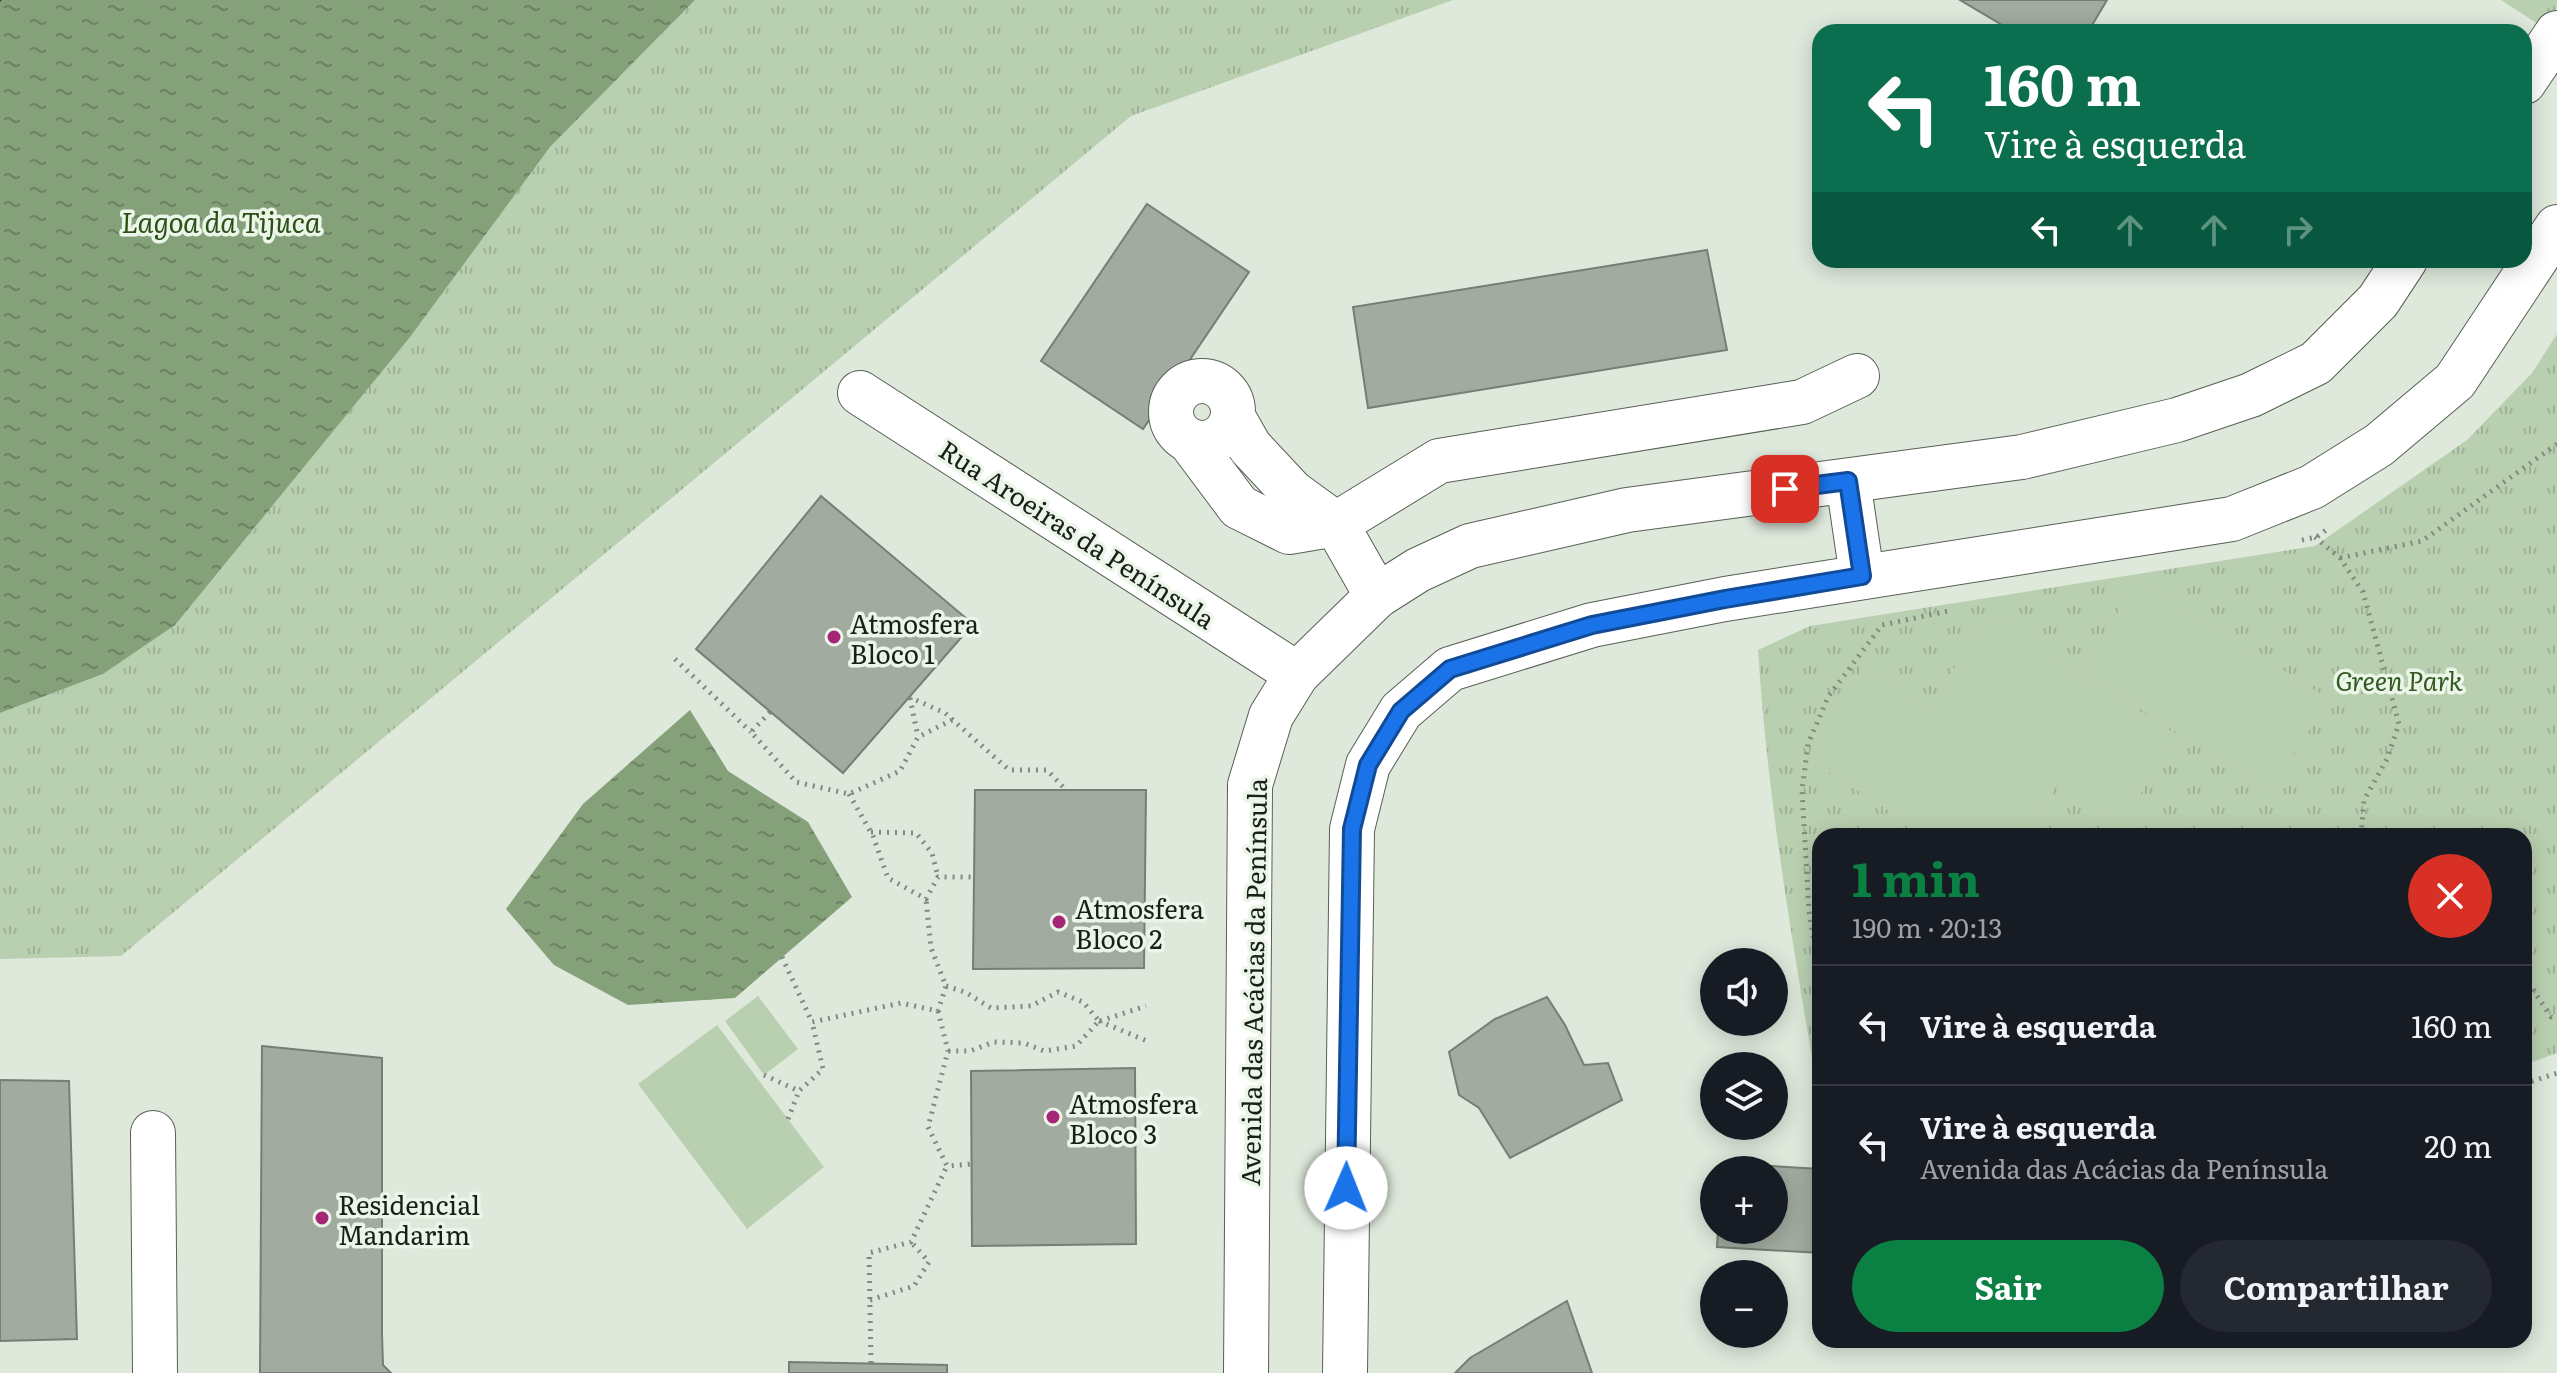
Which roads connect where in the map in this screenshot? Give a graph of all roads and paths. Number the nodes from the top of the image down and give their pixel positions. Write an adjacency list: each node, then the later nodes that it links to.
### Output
1 (2557, 33): 2 (street)
2 (2532, 70)
3 (2557, 227): 4 (street)
4 (2532, 265)
5 (2400, 268): 10 (street, Avenida das Acácias da Península)
6 (2530, 268): 17 (street)
7 (1857, 376): 11 (street)
8 (860, 393): 21 (street, Rua Aroeiras da Península)
9 (2557, 444): 16 (path)
10 (1848, 481): 17 (street); 18 (street, Avenida das Acácias da Península)
11 (1336, 524): 11 (street); 18 (street)
12 (2329, 528): 14 (path)
13 (2303, 534): 14 (path)
14 (2317, 537): 15 (path); 16 (path)
15 (2287, 542)
16 (2340, 558): 28 (path)
17 (1862, 576): 57 (street)
18 (1377, 596): 21 (street, Avenida das Acácias da Península)
19 (1957, 609): 33 (path)
20 (675, 659): 24 (path)
21 (1297, 674): 56 (street, Avenida das Acácias da Península)
22 (770, 712): 24 (path)
23 (952, 720): 25 (path); 25 (path); 26 (path)
24 (751, 732): 27 (path)
25 (918, 737): 27 (path)
26 (1066, 790)
27 (849, 794): 29 (path)
28 (2362, 828)
29 (870, 832): 30 (path); 32 (path)
30 (938, 877): 31 (path); 32 (path)
31 (974, 877)
32 (926, 899): 35 (path)
33 (1812, 929)
34 (782, 957): 41 (path)
35 (946, 986): 38 (path); 40 (path)
36 (2532, 988): 39 (path)
37 (1146, 1006): 40 (path)
38 (938, 1011): 41 (path); 43 (path)
39 (2557, 1015)
40 (1099, 1021): 42 (path); 43 (path)
41 (812, 1022): 47 (path)
42 (1147, 1041)
43 (948, 1051): 51 (path)
44 (2557, 1073): 46 (path)
45 (764, 1075): 47 (path)
46 (2532, 1081)
47 (799, 1091): 48 (path)
48 (788, 1119)
49 (153, 1133): 55 (street)
50 (972, 1164): 51 (path)
51 (947, 1166): 52 (path)
52 (911, 1242): 53 (path); 53 (path)
53 (870, 1300): 54 (path)
54 (871, 1363)
55 (155, 1373)
56 (1246, 1373)
57 (1345, 1373)

